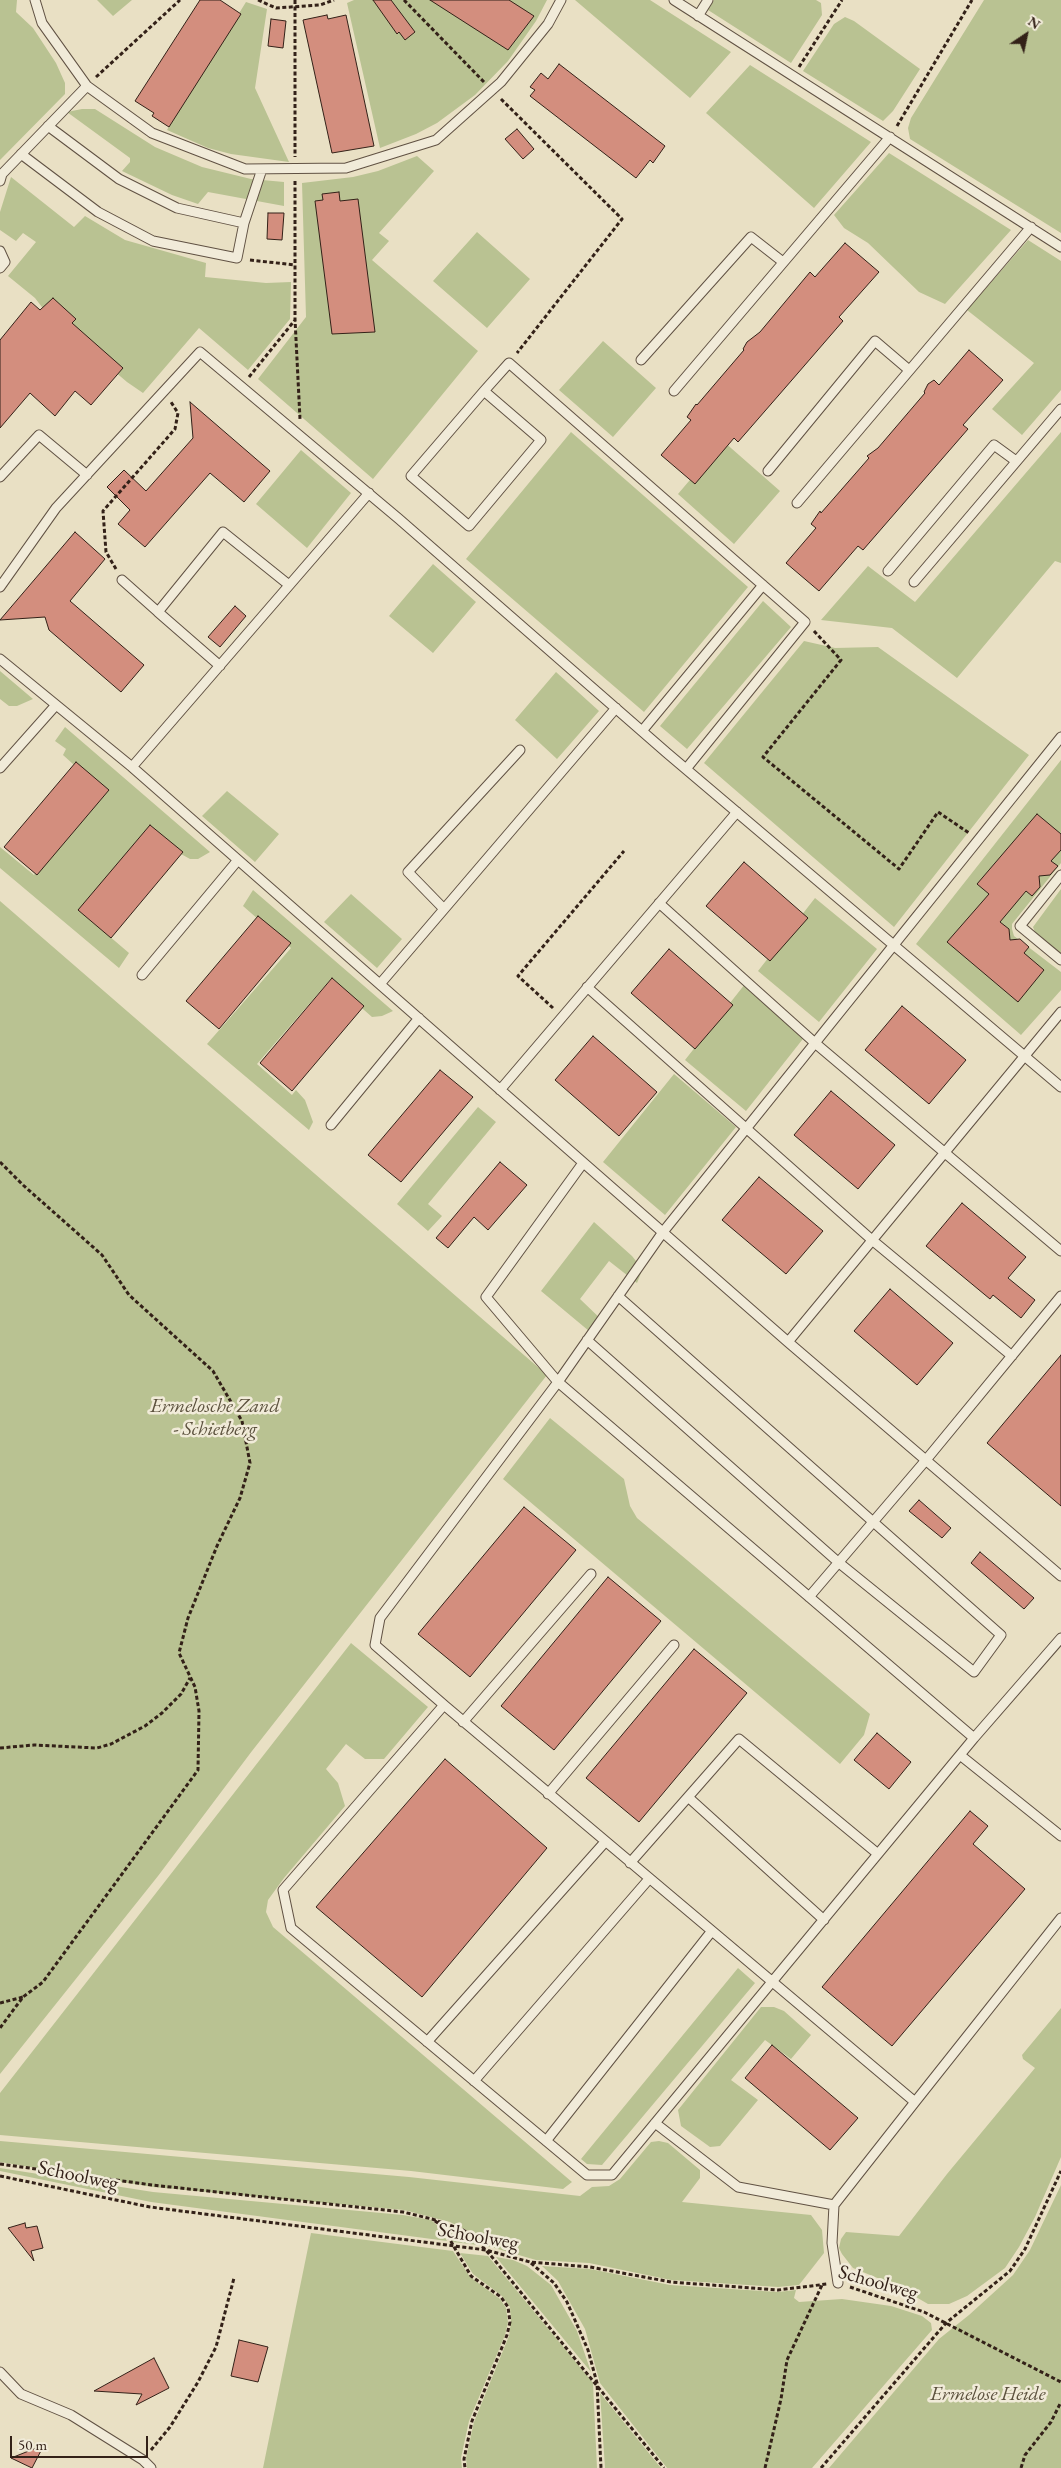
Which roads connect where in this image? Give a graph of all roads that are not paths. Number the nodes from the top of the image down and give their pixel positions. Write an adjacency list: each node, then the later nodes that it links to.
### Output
1 (35, 0): 6 (lane)
2 (561, 0): 10 (lane)
3 (674, 0): 5 (lane)
4 (708, 0): 5 (lane)
5 (698, 16): 8 (lane)
6 (86, 86): 7 (lane); 10 (lane)
7 (48, 126): 9 (lane); 12 (lane)
8 (890, 137): 13 (lane); 16 (lane)
9 (21, 154): 11 (lane); 12 (lane)
10 (262, 169): 12 (lane)
11 (0, 182)
12 (244, 223)
13 (1030, 227): 14 (lane); 19 (lane)
14 (1061, 247)
15 (0, 251): 17 (lane)
16 (783, 262): 18 (lane); 21 (lane)
17 (0, 268)
18 (641, 360)
19 (910, 370): 24 (lane); 28 (lane)
20 (484, 391): 20 (lane); 33 (lane)
21 (674, 391)
22 (1061, 409): 23 (lane)
23 (1016, 461): 29 (lane); 31 (lane)
24 (768, 471)
25 (87, 475): 26 (lane); 27 (lane); 34 (lane)
26 (0, 477)
27 (369, 493): 32 (lane); 39 (lane)
28 (797, 503)
29 (888, 571)
30 (122, 580): 35 (lane)
31 (914, 582)
32 (289, 585): 35 (lane); 37 (lane)
33 (763, 585): 40 (lane); 45 (lane)
34 (0, 587)
35 (158, 612): 37 (lane)
36 (0, 659): 38 (lane)
37 (220, 666): 43 (lane)
38 (56, 705): 43 (lane); 44 (lane)
39 (616, 708): 40 (lane); 50 (lane)
40 (642, 731): 45 (lane)
41 (1061, 736): 51 (lane)
42 (520, 750): 50 (lane)
43 (132, 767): 47 (lane)
44 (0, 768)
45 (686, 769): 46 (lane)
46 (737, 812): 49 (lane); 51 (lane)
47 (238, 860): 53 (lane); 54 (lane)
48 (1061, 875): 52 (lane)
49 (659, 903): 55 (lane); 58 (lane)
50 (444, 908): 54 (lane)
51 (894, 946): 58 (lane); 59 (lane)
52 (1061, 960)
53 (142, 975)
54 (380, 984): 57 (lane)
55 (587, 987): 61 (lane); 63 (lane)
56 (1061, 1012): 59 (lane)
57 (419, 1018): 61 (lane); 62 (lane)
58 (815, 1044): 63 (lane); 64 (lane)
59 (1024, 1056): 60 (lane); 64 (lane)
60 (1061, 1087)
61 (500, 1090): 65 (lane)
62 (331, 1125)
63 (746, 1129): 66 (lane); 67 (lane)
64 (944, 1153): 67 (lane); 68 (lane)
65 (584, 1163): 66 (lane); 74 (lane)
66 (663, 1232): 69 (lane); 72 (lane)
67 (872, 1240): 72 (lane); 73 (lane)
68 (1061, 1251)
69 (618, 1296): 71 (lane); 76 (lane)
70 (1061, 1296): 73 (lane)
71 (587, 1340): 74 (lane); 77 (lane)
72 (788, 1342): 75 (lane)
73 (1012, 1356): 75 (lane)
74 (558, 1382): 80 (lane); 83 (lane)
75 (926, 1460): 76 (lane); 79 (lane)
76 (873, 1522): 77 (lane); 77 (lane)
77 (838, 1562): 80 (lane)
78 (591, 1574): 84 (lane)
79 (1060, 1574)
80 (809, 1596): 85 (lane)
81 (1061, 1638): 85 (lane)
82 (674, 1646): 87 (lane)
83 (444, 1705): 84 (lane); 98 (lane)
84 (464, 1722): 87 (lane)
85 (974, 1738): 86 (lane)
86 (960, 1755): 89 (lane); 91 (lane)
87 (548, 1794): 90 (lane)
88 (688, 1797): 91 (lane); 92 (lane); 95 (lane)
89 (1061, 1836)
90 (605, 1842): 92 (lane); 98 (lane)
91 (878, 1854): 95 (lane)
92 (630, 1863): 93 (lane)
93 (649, 1879): 96 (lane); 99 (lane)
94 (1061, 1918): 100 (lane)
95 (824, 1920): 97 (lane)
96 (711, 1932): 97 (lane); 102 (lane)
97 (772, 1983): 100 (lane); 101 (lane)
98 (427, 2042): 99 (lane)
99 (474, 2082): 102 (lane)
100 (915, 2102): 103 (lane)
101 (655, 2123): 102 (lane); 103 (lane)
102 (546, 2141)
103 (834, 2205): 104 (lane)
104 (838, 2283)
105 (0, 2372): 106 (lane)
106 (151, 2468)

